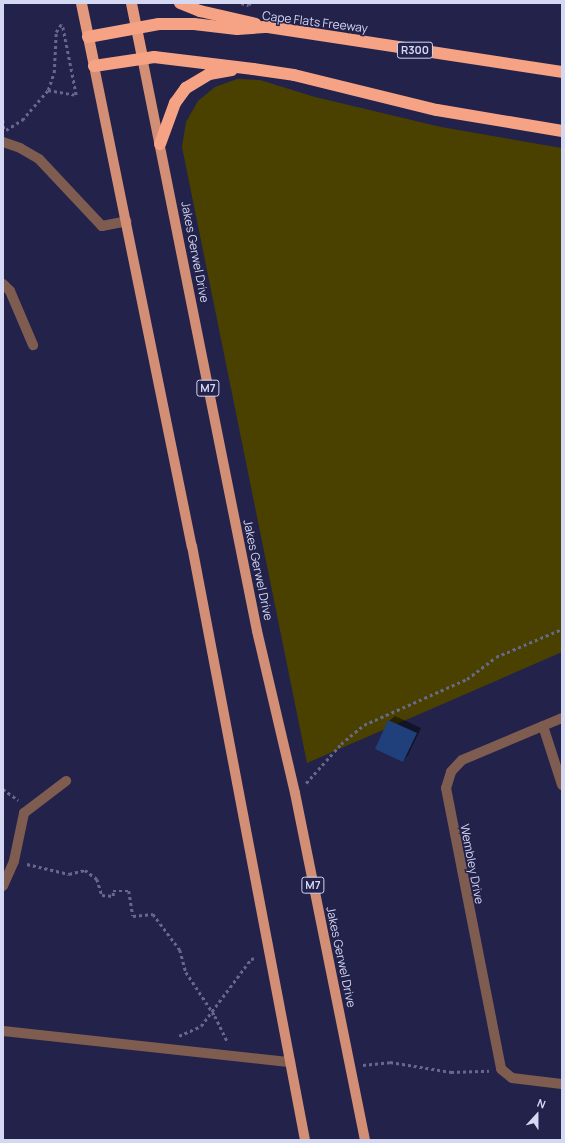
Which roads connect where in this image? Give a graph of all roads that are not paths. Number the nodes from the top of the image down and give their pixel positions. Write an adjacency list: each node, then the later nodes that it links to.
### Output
1 (81, 3): 6 (highway)
2 (131, 3): 5 (highway, Jakes Gerwel Drive / M7)
3 (180, 3): 4 (highway)
4 (268, 27): 5 (highway, Cape Flats Freeway / R300); 10 (highway, Cape Flats Freeway / R300)
5 (136, 28): 6 (highway, Cape Flats Freeway / R300); 7 (highway, Jakes Gerwel Drive / M7)
6 (88, 37): 8 (highway)
7 (142, 57): 8 (highway); 9 (highway); 13 (main road, Jakes Gerwel Drive / M7)
8 (94, 66): 14 (main road)
9 (253, 69): 11 (highway); 13 (highway)
10 (562, 72)
11 (562, 131)
12 (3, 142): 14 (street)
13 (160, 144): 26 (main road, Jakes Gerwel Drive / M7)
14 (127, 220): 23 (main road)
15 (3, 284): 16 (street)
16 (33, 344)
17 (562, 718): 18 (street, Wembley Drive)
18 (543, 726): 20 (street); 24 (street, Wembley Drive)
19 (66, 781): 21 (street)
20 (562, 785)
21 (3, 886)
22 (3, 1031): 23 (street)
23 (290, 1062): 25 (main road)
24 (562, 1084)
25 (305, 1140)
26 (365, 1140)

